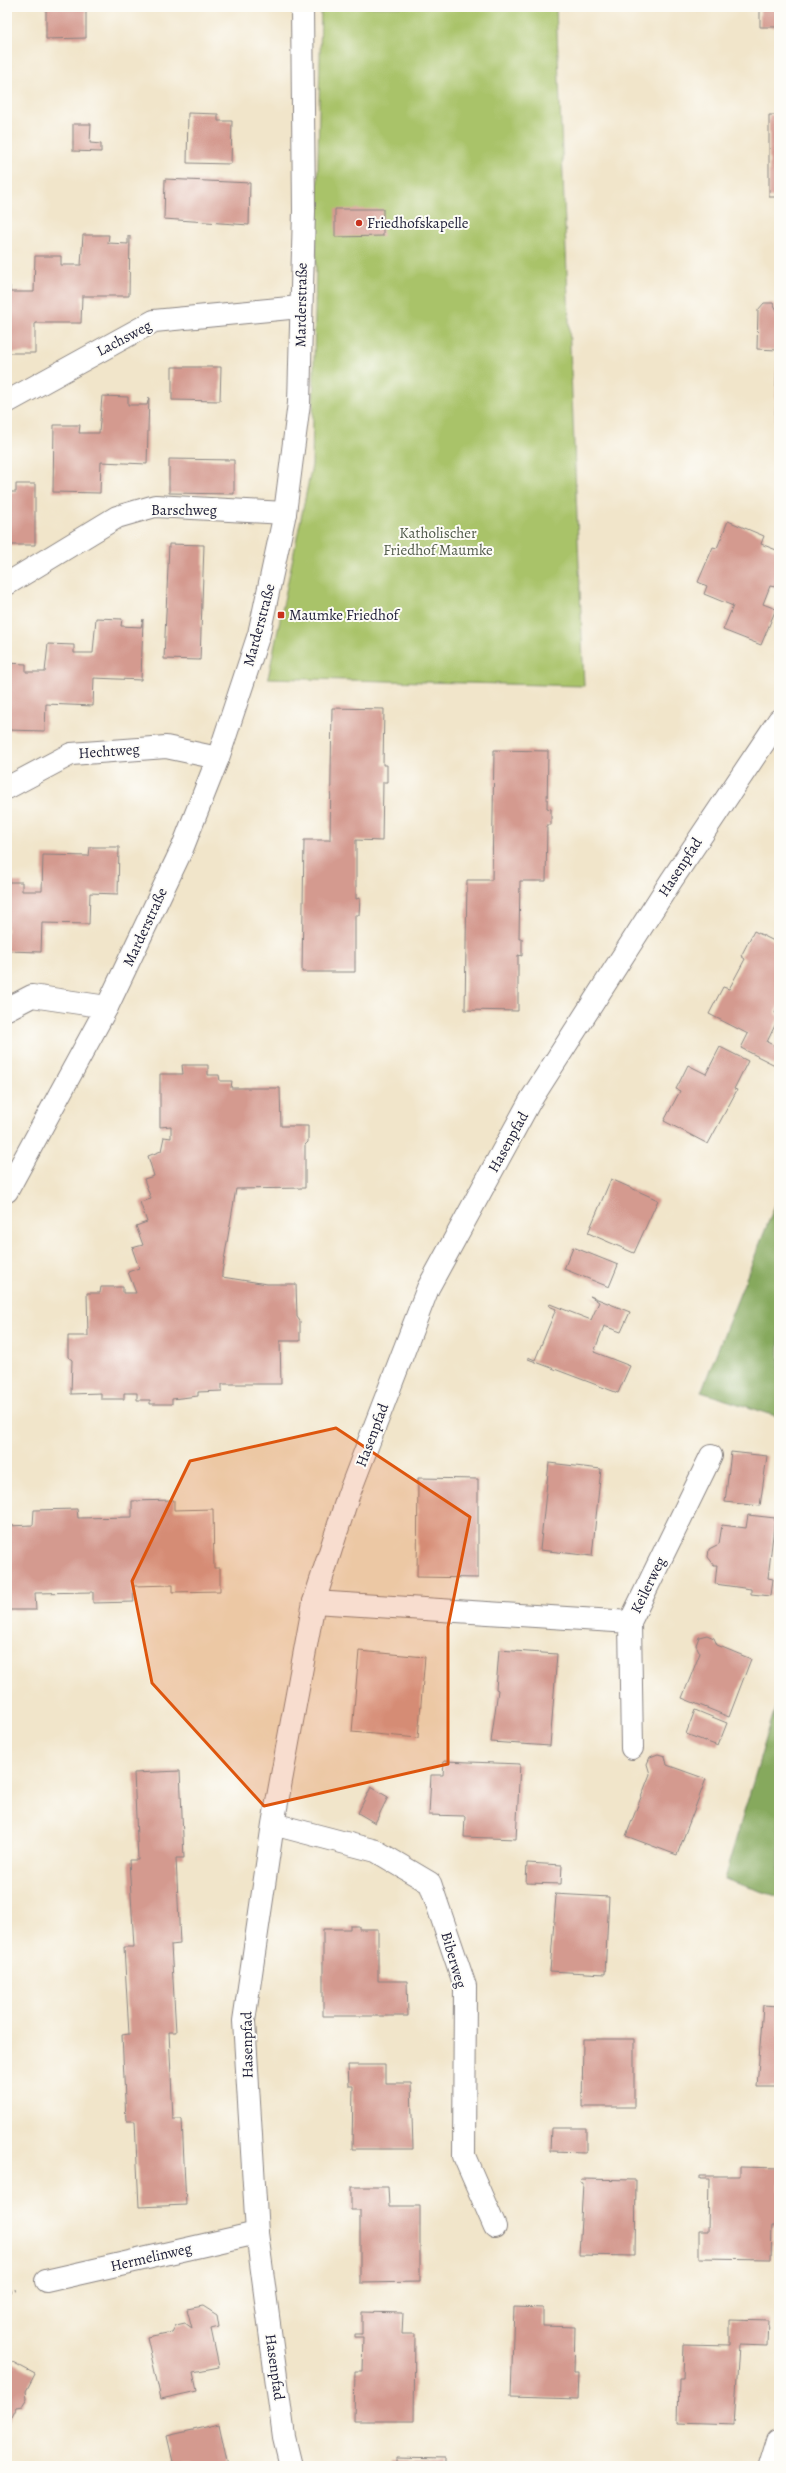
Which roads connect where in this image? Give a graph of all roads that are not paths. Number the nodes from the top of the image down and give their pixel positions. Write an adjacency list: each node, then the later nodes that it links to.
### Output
1 (302, 7): 2 (street, Marderstraße)
2 (300, 307): 3 (street, Lachsweg); 4 (street, Marderstraße)
3 (7, 402)
4 (285, 513): 5 (street, Barschweg); 7 (street, Marderstraße)
5 (7, 584)
6 (779, 720): 13 (street, Hasenpfad)
7 (218, 758): 8 (street, Hechtweg); 9 (street, Marderstraße)
8 (7, 788)
9 (107, 1007): 10 (street); 11 (street, Marderstraße)
10 (7, 1009)
11 (7, 1191)
12 (711, 1456): 14 (street, Keilerweg)
13 (314, 1602): 14 (street); 16 (street, Hasenpfad)
14 (630, 1622): 15 (street, Keilerweg)
15 (632, 1748)
16 (273, 1824): 17 (street, Biberweg); 18 (street, Hasenpfad)
17 (495, 2227)
18 (256, 2233): 19 (street, Hermelinweg); 21 (street, Hasenpfad)
19 (46, 2281)
20 (779, 2440): 22 (street)
21 (291, 2466)
22 (771, 2466)

